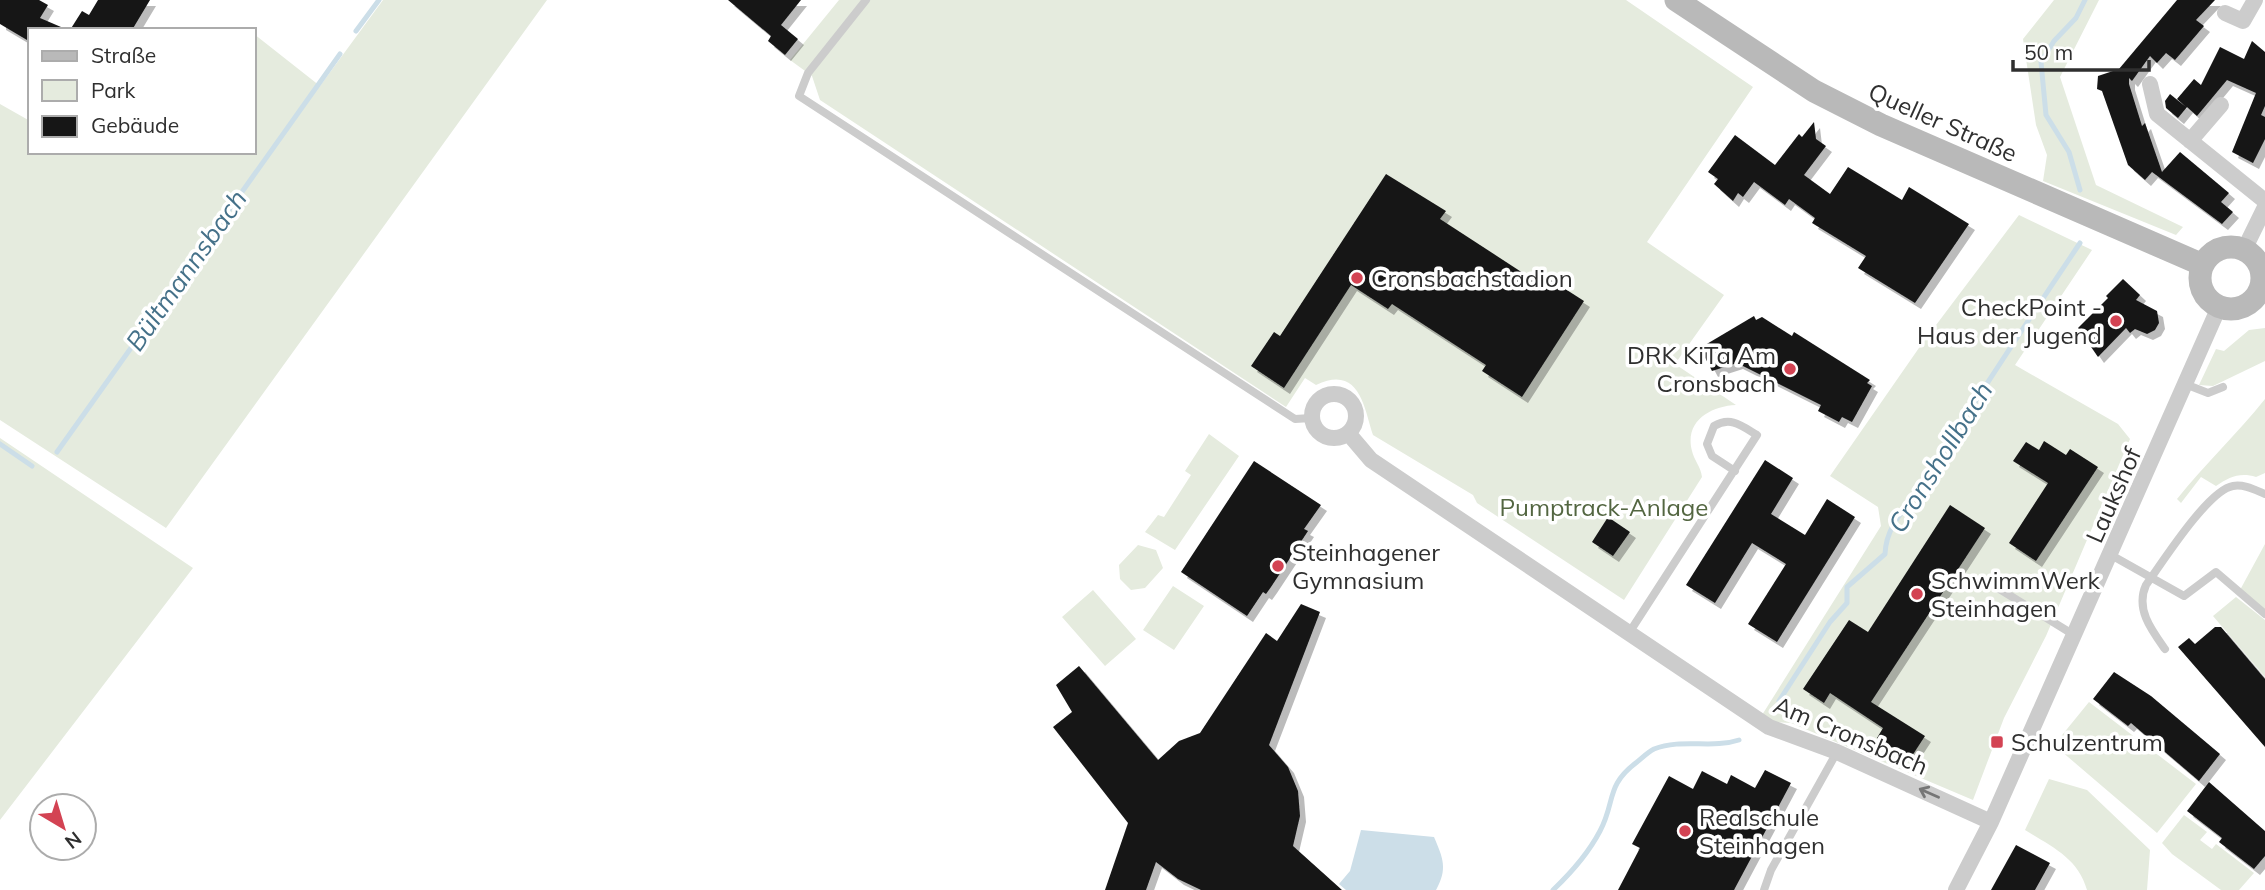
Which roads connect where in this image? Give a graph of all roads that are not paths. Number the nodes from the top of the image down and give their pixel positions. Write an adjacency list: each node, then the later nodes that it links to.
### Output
1 (866, 0): 16 (lane)
2 (1676, 0): 11 (main road, Queller Straße)
3 (2255, 0): 4 (street)
4 (2225, 13)
5 (2150, 84): 7 (street)
6 (2221, 105): 7 (street)
7 (2190, 141): 8 (street)
8 (2265, 201)
9 (2265, 206): 10 (street)
10 (2244, 250): 11 (main road); 12 (main road)
11 (2203, 265): 13 (main road)
12 (2262, 292): 13 (main road)
13 (2219, 307): 14 (street, Laukshof)
14 (2185, 384): 15 (lane); 20 (street, Laukshof)
15 (2223, 387)
16 (1311, 418): 17 (street); 17 (street)
17 (1348, 433): 24 (street, Am Cronsbach)
18 (1735, 471): 18 (lane); 24 (lane)
19 (2265, 494): 21 (lane)
20 (2111, 555): 21 (lane); 25 (street, Laukshof)
21 (2152, 577): 23 (lane); 26 (lane)
22 (1988, 582): 25 (lane)
23 (2265, 614)
24 (1629, 633): 29 (street, Am Cronsbach)
25 (2074, 635): 27 (street, Laukshof)
26 (2165, 649)
27 (2029, 734): 28 (lane); 30 (street, Laukshof)
28 (2048, 749)
29 (1837, 752): 30 (street, Am Cronsbach, one-way to 29); 31 (lane)
30 (1991, 822): 32 (street, Laukshof)
31 (1764, 890)
32 (1956, 890)

